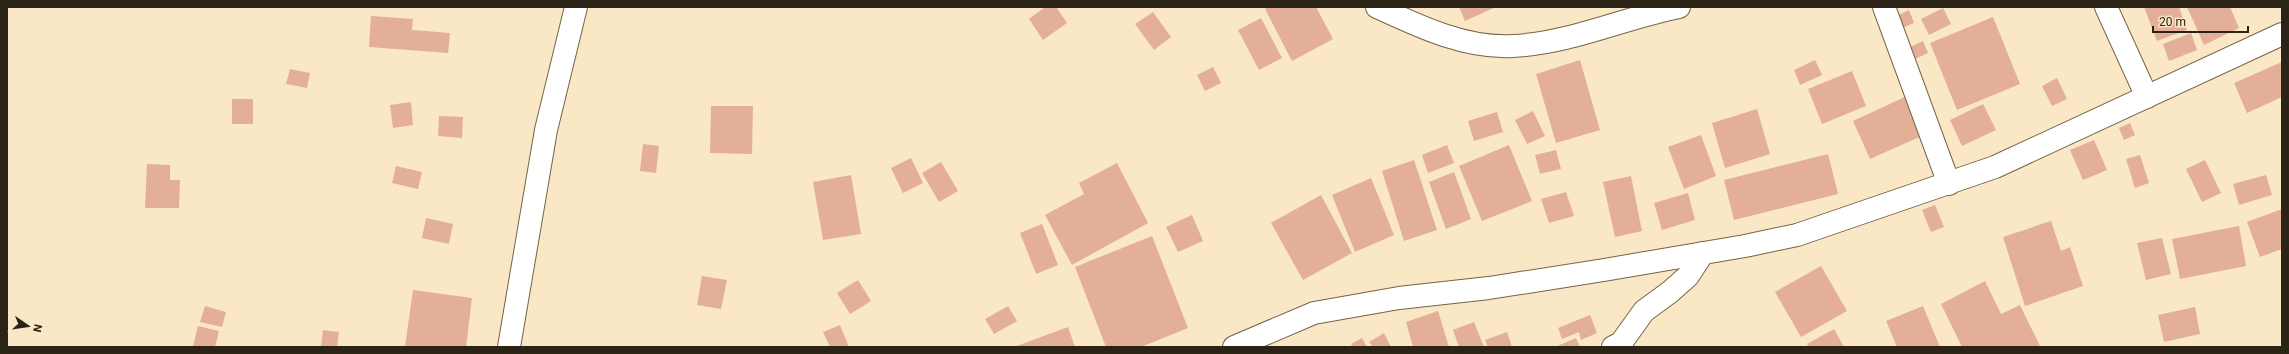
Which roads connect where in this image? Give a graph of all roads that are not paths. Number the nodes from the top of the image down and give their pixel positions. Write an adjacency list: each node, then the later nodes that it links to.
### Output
1 (576, 7): 11 (street)
2 (1377, 7): 3 (street)
3 (1680, 7)
4 (1884, 7): 8 (street)
5 (2106, 7): 7 (street)
6 (2282, 34): 7 (street)
7 (2147, 97): 8 (street)
8 (1949, 184): 9 (street)
9 (1703, 253): 10 (street); 12 (street)
10 (1619, 346)
11 (509, 347)
12 (1234, 347)

